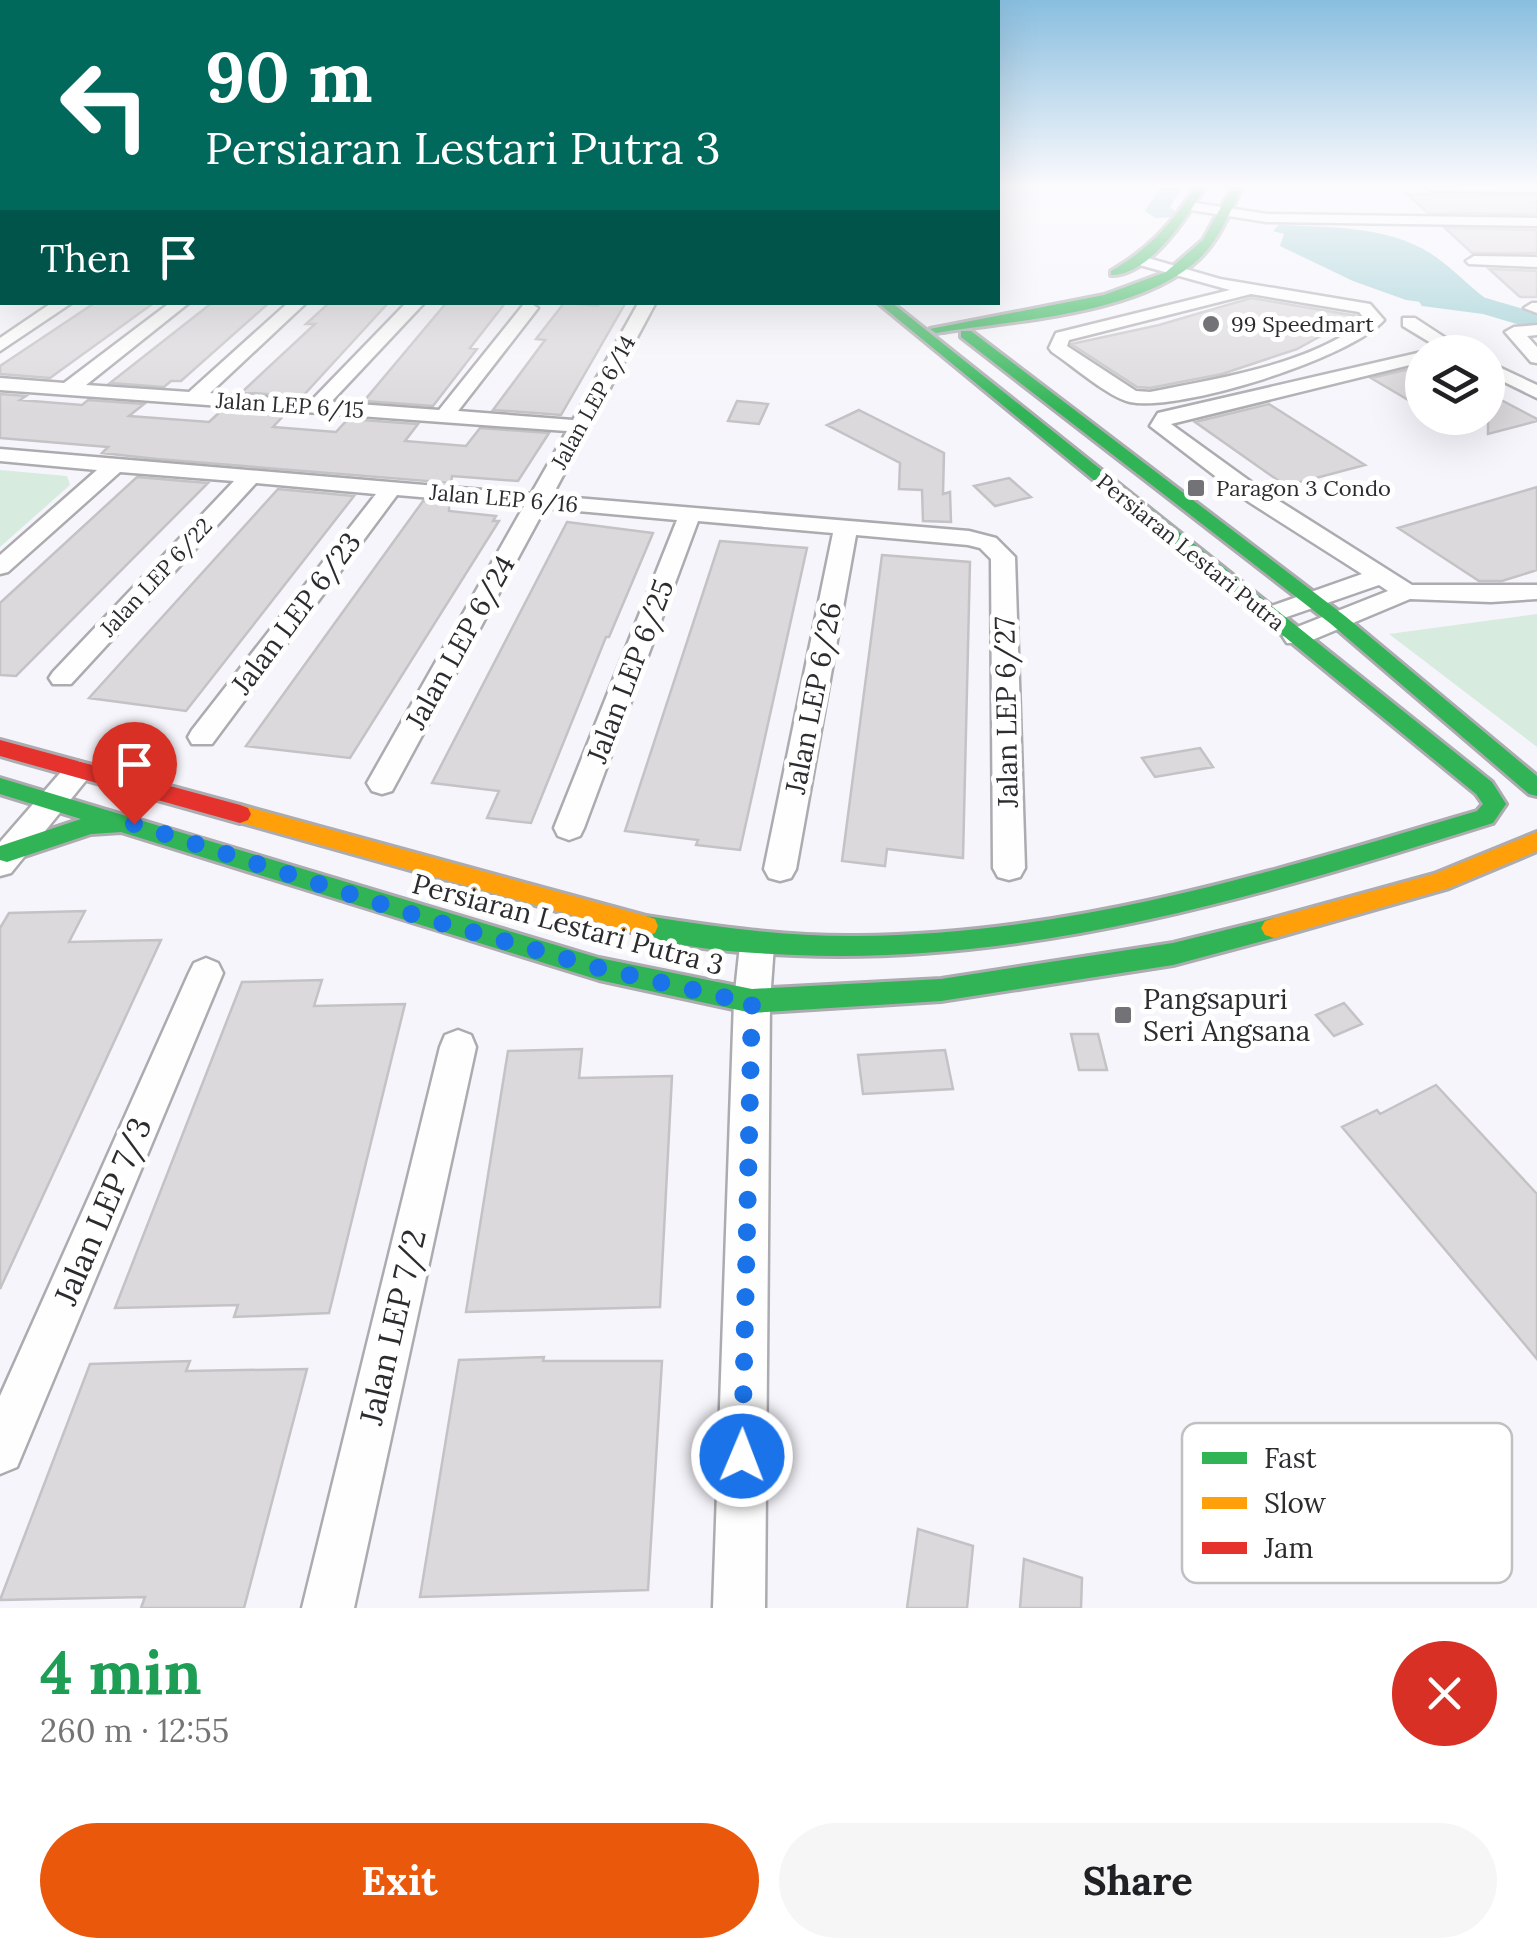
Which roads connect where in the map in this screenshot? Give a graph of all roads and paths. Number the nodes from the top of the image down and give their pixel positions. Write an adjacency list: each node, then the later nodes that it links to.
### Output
1 (1140, 262): 11 (street)
2 (1146, 262): 4 (street)
3 (1205, 262): 4 (street)
4 (1202, 278): 4 (street); 11 (street)
5 (61, 305): 18 (street)
6 (178, 305): 24 (street)
7 (296, 305): 26 (street)
8 (414, 305): 27 (street)
9 (646, 305): 29 (street, Jalan LEP 6/14)
10 (887, 305): 15 (street, Persiaran Lestari Putra)
11 (1002, 307): 13 (street); 19 (street)
12 (530, 308): 28 (street)
13 (942, 310): 15 (street); 19 (street, Persiaran Lestari Putra)
14 (1408, 322): 17 (street)
15 (912, 325): 46 (street, Persiaran Lestari Putra)
16 (1537, 330): 20 (street)
17 (1427, 335)
18 (0, 346)
19 (996, 357): 39 (street, Persiaran Lestari Putra)
20 (1537, 358)
21 (1405, 361): 40 (street)
22 (1505, 376): 25 (street)
23 (0, 384): 24 (street, Jalan LEP 6/15)
24 (68, 389): 26 (street, Jalan LEP 6/15)
25 (1537, 392)
26 (194, 398): 27 (street, Jalan LEP 6/15)
27 (316, 407): 28 (street, Jalan LEP 6/15)
28 (444, 416): 29 (street, Jalan LEP 6/15)
29 (580, 426): 34 (street, Jalan LEP 6/14)
30 (0, 456): 31 (street, Jalan LEP 6/16)
31 (115, 465): 32 (street, Jalan LEP 6/16); 38 (street)
32 (250, 477): 33 (street, Jalan LEP 6/16); 50 (street, Jalan LEP 6/22)
33 (391, 489): 34 (street, Jalan LEP 6/16); 51 (street, Jalan LEP 6/23)
34 (538, 501): 35 (street, Jalan LEP 6/16); 55 (street, Jalan LEP 6/24)
35 (690, 514): 36 (street, Jalan LEP 6/16); 62 (street, Jalan LEP 6/25)
36 (846, 527): 37 (street, Jalan LEP 6/16); 67 (street, Jalan LEP 6/26)
37 (1003, 556): 66 (street, Jalan LEP 6/27)
38 (0, 567)
39 (1277, 572): 41 (street); 44 (street, Persiaran Lestari Putra)
40 (1383, 576): 41 (street); 42 (street)
41 (1341, 590): 44 (street)
42 (1406, 592): 43 (street); 45 (street)
43 (1537, 592)
44 (1312, 600): 46 (street); 47 (street, Persiaran Lestari Putra)
45 (1365, 608): 47 (street); 49 (street)
46 (1269, 615): 48 (street, Persiaran Lestari Putra)
47 (1338, 620): 48 (street); 49 (street, Persiaran Lestari Putra)
48 (1296, 637): 53 (street, Persiaran Lestari Putra)
49 (1380, 654): 57 (street, Persiaran Lestari Putra)
50 (62, 678)
51 (202, 737)
52 (0, 748): 54 (street, Persiaran Lestari Putra 3)
53 (1442, 756): 59 (street, Persiaran Lestari Putra); 63 (street)
54 (78, 771): 58 (street); 68 (street, Persiaran Lestari Putra 3)
55 (382, 783)
56 (4, 787): 58 (street, Persiaran Lestari Putra 3); 65 (street)
57 (1537, 788)
58 (52, 800): 61 (street, Persiaran Lestari Putra 3); 65 (street)
59 (1495, 804): 60 (street); 63 (street, Persiaran Lestari Putra 3)
60 (1523, 810)
61 (134, 824): 65 (street); 70 (street, Persiaran Lestari Putra 3)
62 (570, 828)
63 (1430, 834): 68 (street, Persiaran Lestari Putra 3)
64 (1537, 842): 70 (street, Persiaran Lestari Putra 3)
65 (3, 859)
66 (1009, 868)
67 (780, 869)
68 (757, 945): 70 (street)
69 (206, 973): 72 (street, Jalan LEP 7/3)
70 (752, 1001): 74 (street)
71 (458, 1047): 73 (street, Jalan LEP 7/2)
72 (0, 1450)
73 (328, 1608)
74 (739, 1608)

